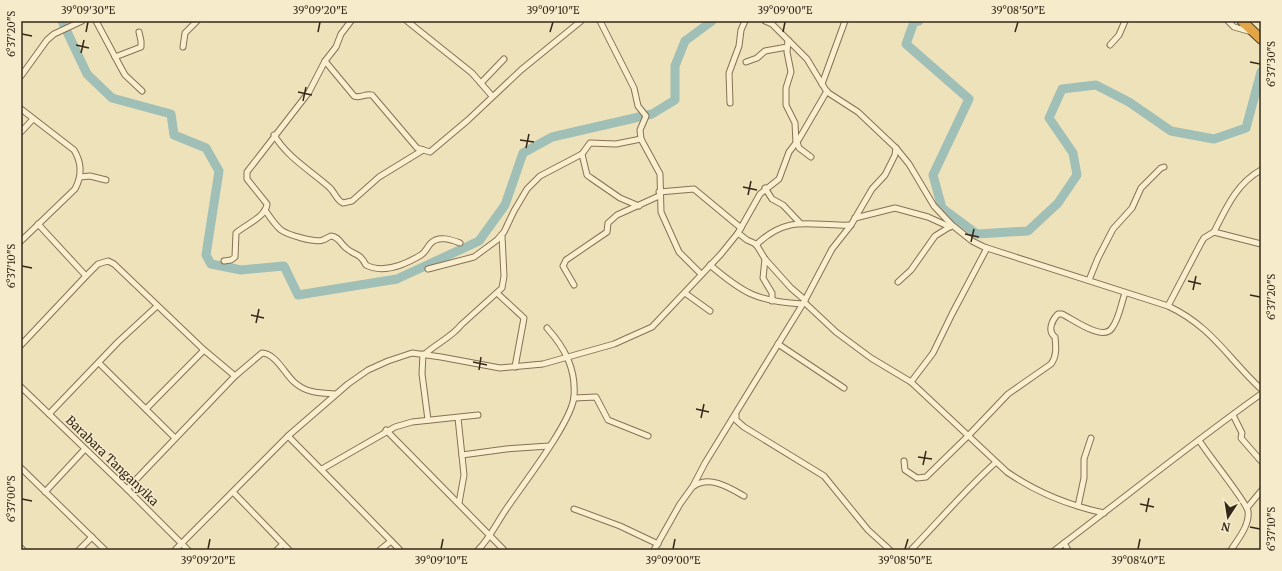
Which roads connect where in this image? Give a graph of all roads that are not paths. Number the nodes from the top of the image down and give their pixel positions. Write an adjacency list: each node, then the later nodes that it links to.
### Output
1 (82, 21): 24 (street)
2 (96, 21): 20 (street)
3 (197, 21): 18 (street)
4 (351, 21): 22 (street)
5 (407, 21): 25 (street)
6 (581, 21): 29 (street)
7 (600, 21): 35 (street)
8 (745, 21): 30 (street)
9 (765, 21): 16 (street)
10 (845, 21): 26 (street)
11 (1125, 21): 17 (street)
12 (1228, 21): 15 (street)
13 (1242, 21): 15 (highway)
14 (139, 32): 20 (street)
15 (1258, 36)
16 (788, 40): 19 (street); 26 (street)
17 (1110, 45)
18 (183, 47)
19 (787, 47): 23 (street); 36 (street)
20 (115, 57): 27 (street)
21 (504, 59): 25 (street)
22 (325, 61): 34 (street); 38 (street)
23 (746, 62)
24 (21, 76)
25 (481, 83): 29 (street)
26 (822, 84): 28 (street)
27 (142, 91)
28 (827, 91): 36 (street); 37 (street)
29 (492, 96): 38 (street)
30 (730, 103)
31 (21, 109): 32 (street)
32 (32, 119): 33 (street); 43 (street)
33 (21, 132)
34 (274, 135): 38 (street); 48 (street)
35 (640, 138): 39 (street); 46 (street)
36 (796, 142): 40 (street); 45 (street)
37 (896, 148): 49 (street); 53 (street)
38 (425, 151)
39 (582, 154): 47 (street); 56 (street)
40 (811, 157)
41 (1164, 167): 68 (street)
42 (1261, 170): 55 (street)
43 (80, 177): 44 (street); 51 (street)
44 (106, 180)
45 (765, 188): 50 (street); 54 (street)
46 (659, 194): 47 (street); 54 (street); 66 (street)
47 (639, 206): 70 (street)
48 (266, 210): 58 (street); 63 (street)
49 (855, 218): 52 (street); 53 (street)
50 (800, 223): 52 (street); 60 (street)
51 (38, 224): 57 (street); 67 (street)
52 (851, 225): 75 (street)
53 (951, 226): 61 (street); 69 (street)
54 (740, 230): 60 (street); 64 (street)
55 (1214, 232): 59 (street); 77 (street)
56 (502, 236): 65 (street); 71 (street)
57 (21, 241)
58 (460, 243)
59 (1261, 244)
60 (756, 245): 62 (street)
61 (987, 248): 68 (street); 88 (street)
62 (765, 260): 74 (street); 75 (street)
63 (224, 261)
64 (710, 265): 66 (street); 74 (street)
65 (428, 269)
66 (701, 274): 72 (street)
67 (86, 276): 76 (street); 81 (street)
68 (1089, 280): 73 (street)
69 (898, 282)
70 (574, 285)
71 (497, 293): 83 (street); 86 (street)
72 (685, 293): 78 (street); 84 (street)
73 (1124, 293): 77 (street); 105 (street)
74 (772, 301): 75 (street)
75 (803, 302): 80 (street); 88 (street)
76 (157, 306): 82 (street); 85 (street)
77 (1168, 306): 91 (street)
78 (710, 310)
79 (547, 328): 84 (street)
80 (778, 344): 90 (street); 96 (street)
81 (21, 345)
82 (204, 350): 87 (street); 95 (street)
83 (424, 354): 86 (street); 92 (street); 101 (street)
84 (569, 357): 86 (street); 94 (street)
85 (99, 363): 95 (street); 97 (street)
86 (515, 367)
87 (236, 376): 92 (street); 106 (street)
88 (911, 382): 105 (street)
89 (21, 387): 97 (street, Barabara Tanganyika)
90 (844, 388)
91 (1261, 389)
92 (335, 394): 103 (street)
93 (1261, 394): 99 (street)
94 (574, 398): 104 (street); 109 (street)
95 (146, 409): 106 (street)
96 (737, 412): 117 (street); 146 (street)
97 (49, 414): 110 (street, Barabara Tanganyika)
98 (478, 415): 100 (street)
99 (1233, 415): 108 (street); 113 (street)
100 (458, 418): 101 (street); 111 (street)
101 (428, 420): 102 (street)
102 (386, 430): 116 (street); 123 (street)
103 (288, 436): 116 (street); 121 (street)
104 (648, 436)
105 (968, 436): 112 (street); 114 (street)
106 (175, 438): 118 (street)
107 (1091, 438): 124 (street)
108 (1199, 440): 125 (street); 127 (street)
109 (549, 446): 111 (street); 128 (street)
110 (84, 450): 118 (street, Barabara Tanganyika); 120 (street)
111 (462, 456): 123 (street)
112 (904, 461)
113 (1261, 461)
114 (995, 462): 124 (street); 147 (street)
115 (21, 468): 120 (street)
116 (322, 469): 130 (street)
117 (693, 486): 122 (street); 133 (street)
118 (127, 489): 132 (street, Barabara Tanganyika)
119 (1261, 491): 125 (street)
120 (45, 492): 129 (street)
121 (233, 492): 132 (street); 134 (street)
122 (744, 496)
123 (459, 503): 128 (street)
124 (1078, 506): 127 (street)
125 (1247, 508): 150 (street)
126 (574, 509): 133 (street)
127 (1104, 513): 131 (street)
128 (490, 536): 143 (street); 144 (street)
129 (92, 537): 135 (street); 136 (street)
130 (390, 541): 141 (street); 142 (street)
131 (1064, 543): 148 (street); 149 (street)
132 (182, 544): 137 (street); 138 (street, Barabara Tanganyika)
133 (658, 544): 145 (street)
134 (282, 545): 139 (street); 140 (street)
135 (79, 550)
136 (105, 550)
137 (175, 550)
138 (188, 550)
139 (277, 550)
140 (289, 550)
141 (380, 550)
142 (400, 550)
143 (478, 550)
144 (504, 550)
145 (654, 550)
146 (890, 550)
147 (911, 550)
148 (1055, 550)
149 (1068, 550)
150 (1231, 550)

